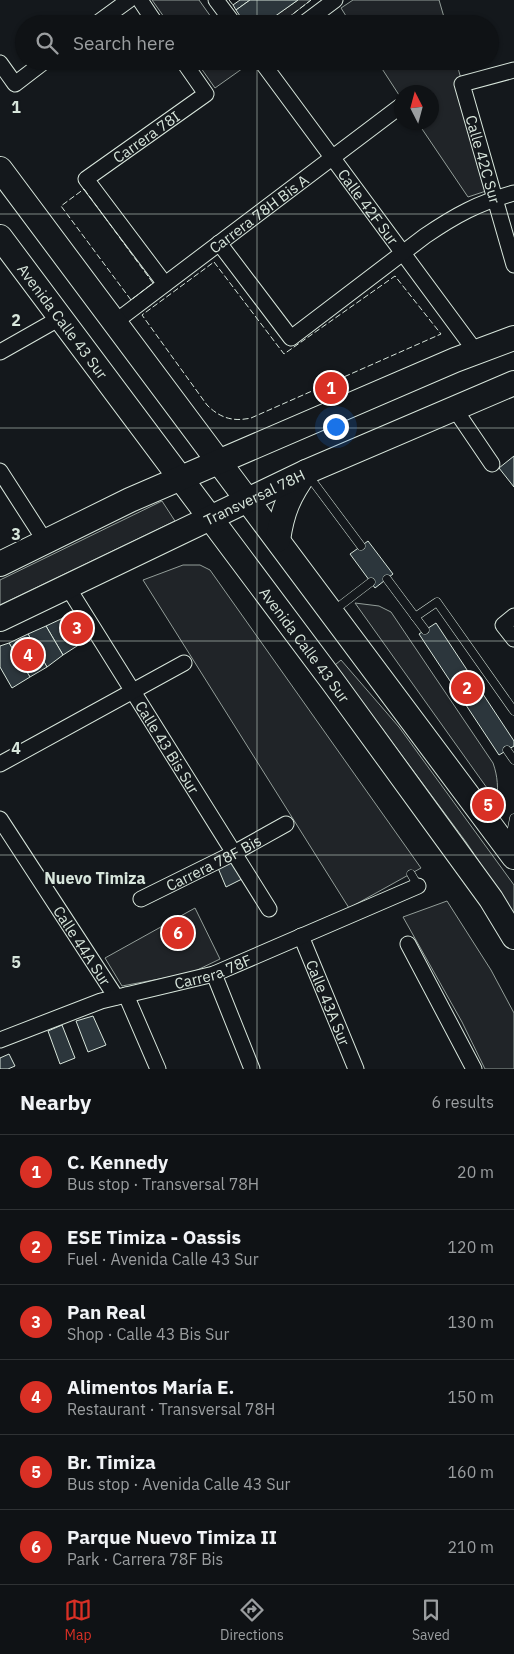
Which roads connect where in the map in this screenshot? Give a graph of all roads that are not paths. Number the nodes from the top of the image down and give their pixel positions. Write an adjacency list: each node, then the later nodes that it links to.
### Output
1 (129, 0): 5 (street)
2 (140, 0): 6 (street)
3 (216, 0): 7 (street)
4 (336, 0): 8 (street)
5 (108, 15)
6 (150, 15)
7 (227, 15)
8 (315, 15)
9 (0, 63): 10 (street)
10 (34, 70)
11 (189, 70): 23 (street, Carrera 78I)
12 (268, 70): 15 (street, Calle 42F Sur)
13 (514, 70): 18 (street, Calle 42C Sur)
14 (394, 110): 15 (street, Carrera 78H Bis A)
15 (332, 157): 20 (street, Carrera 78H Bis A); 21 (street, Calle 42F Sur)
16 (0, 169): 25 (main road)
17 (514, 193): 18 (street)
18 (495, 198): 21 (street); 22 (street, Calle 42C Sur)
19 (0, 237): 24 (main road, Avenida Calle 43 Sur)
20 (218, 243): 21 (street); 23 (street, Carrera 78H Bis A)
21 (402, 253): 28 (street, Calle 42F Sur)
22 (514, 264)
23 (165, 284): 25 (street, Carrera 78H Bis A)
24 (60, 318): 27 (street); 35 (main road, Avenida Calle 43 Sur)
25 (115, 322): 31 (main road)
26 (514, 338): 28 (main road)
27 (0, 352)
28 (476, 352): 31 (main road)
29 (514, 383): 30 (main road, Transversal 78H)
30 (454, 408): 32 (street); 34 (main road, Transversal 78H)
31 (219, 462): 35 (main road); 36 (main road)
32 (492, 464)
33 (0, 471): 39 (street)
34 (306, 472): 36 (main road, Transversal 78H); 38 (main road); 40 (lane)
35 (180, 479): 37 (main road, Avenida Calle 43 Sur); 39 (main road)
36 (247, 501): 37 (main road, Transversal 78H); 38 (main road)
37 (209, 518): 44 (main road, Transversal 78H); 66 (main road, Avenida Calle 43 Sur)
38 (278, 540): 45 (main road)
39 (45, 541): 41 (main road)
40 (361, 546)
41 (0, 564)
42 (387, 579): 46 (lane)
43 (372, 582): 45 (lane)
44 (67, 586): 47 (main road, Transversal 78H); 52 (street, Calle 43 Bis Sur)
45 (332, 612): 60 (main road)
46 (415, 617): 49 (lane); 53 (lane)
47 (0, 619)
48 (508, 621): 50 (street)
49 (425, 630)
50 (514, 639)
51 (184, 663): 52 (street)
52 (133, 691): 56 (street); 61 (street, Calle 43 Bis Sur)
53 (514, 711)
54 (507, 750): 55 (lane)
55 (514, 760)
56 (0, 764)
57 (514, 818): 60 (lane)
58 (0, 819): 69 (street, Calle 44A Sur)
59 (286, 824): 61 (street, Carrera 78F Bis)
60 (511, 852)
61 (234, 853): 63 (street, Carrera 78F Bis); 64 (street, Calle 43 Bis Sur)
62 (414, 880): 65 (street, Carrera 78F)
63 (142, 899)
64 (269, 909)
65 (301, 936): 68 (street, Carrera 78F); 74 (street, Calle 43A Sur)
66 (514, 937)
67 (408, 944): 71 (street)
68 (214, 974): 69 (street, Carrera 78F); 73 (street)
69 (121, 996): 70 (street, Carrera 78F); 72 (street, Calle 44A Sur)
70 (0, 1040)
71 (468, 1067)
72 (158, 1069)
73 (252, 1069)
74 (356, 1069)

